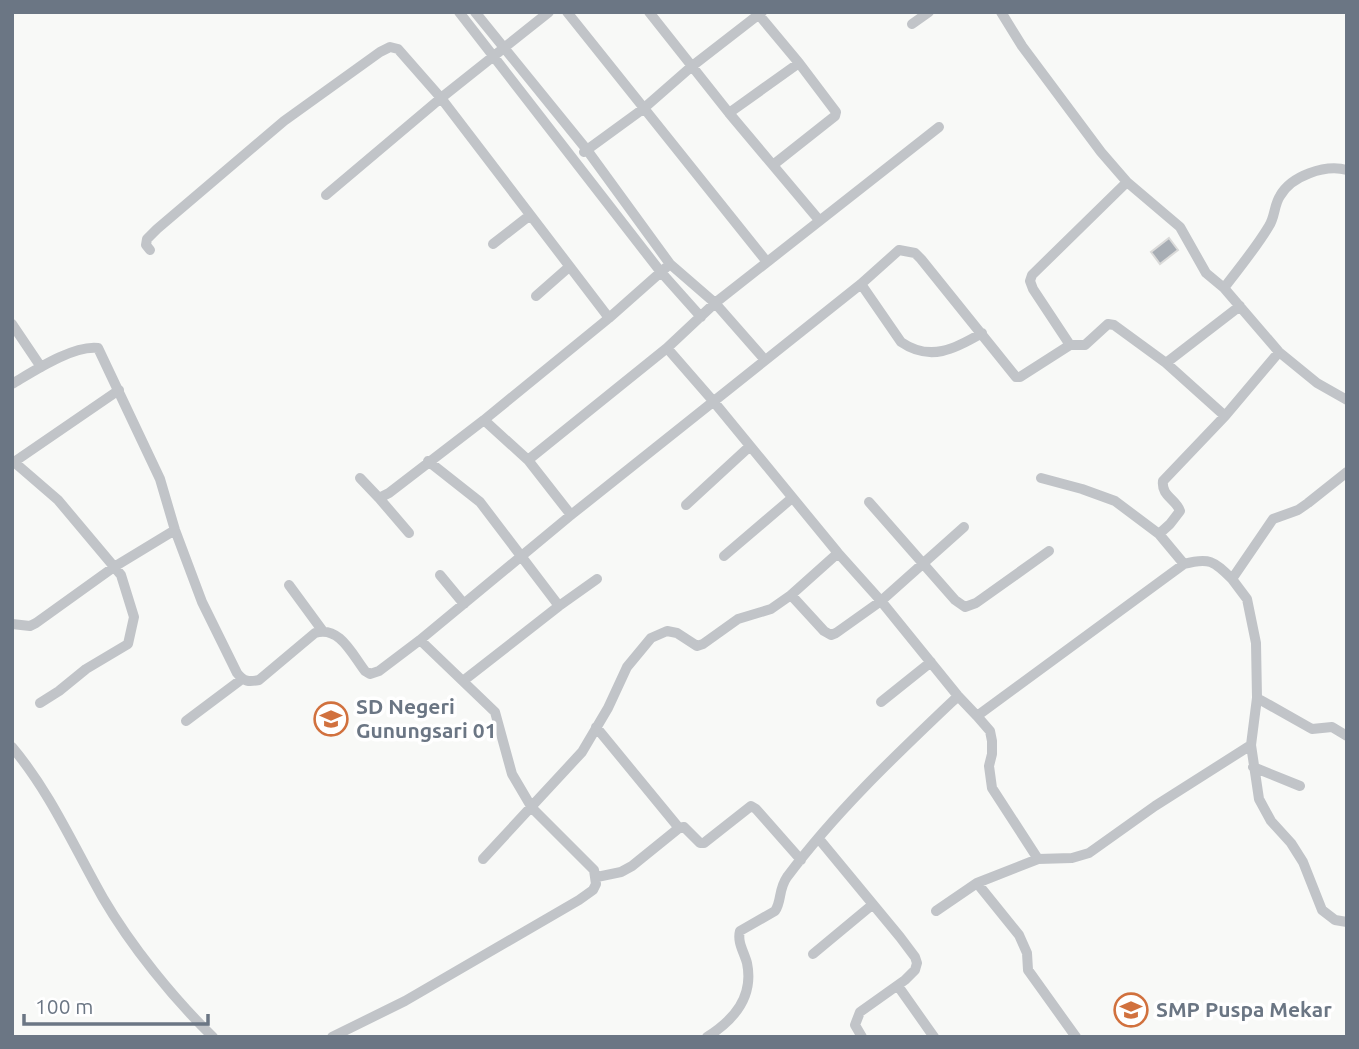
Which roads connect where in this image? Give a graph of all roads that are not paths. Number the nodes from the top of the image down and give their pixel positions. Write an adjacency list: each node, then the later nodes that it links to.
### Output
1 (459, 12): 11 (street)
2 (475, 12): 10 (street)
3 (549, 12): 10 (street)
4 (567, 12): 15 (street)
5 (649, 12): 13 (street)
6 (929, 12): 9 (street)
7 (1001, 12): 22 (street)
8 (760, 14): 12 (street); 13 (street)
9 (912, 24)
10 (505, 50): 11 (street); 18 (street)
11 (494, 57): 14 (street); 19 (street)
12 (799, 63): 16 (street); 20 (street)
13 (691, 67): 15 (street); 16 (street)
14 (441, 98): 23 (street); 24 (street); 27 (street)
15 (643, 109): 18 (street); 28 (street)
16 (729, 113): 20 (street)
17 (939, 127): 25 (street)
18 (587, 150): 19 (street); 29 (street)
19 (573, 160): 31 (street)
20 (773, 165): 25 (street)
21 (1347, 170): 33 (street)
22 (1128, 182): 33 (street); 41 (street)
23 (326, 195)
24 (529, 216): 26 (street); 30 (street)
25 (819, 220): 28 (street)
26 (493, 244)
27 (150, 250)
28 (767, 262): 35 (street)
29 (670, 264): 31 (street); 35 (street)
30 (569, 267): 34 (street); 38 (street)
31 (660, 271): 37 (street); 38 (street)
32 (861, 284): 40 (street); 40 (street); 44 (street)
33 (1224, 288): 36 (street)
34 (536, 296)
35 (715, 303): 37 (street); 44 (street)
36 (1240, 306): 43 (street); 45 (street)
37 (701, 317): 42 (street)
38 (609, 318): 52 (street)
39 (12, 324): 46 (street)
40 (982, 333): 41 (street)
41 (1070, 345): 45 (street)
42 (667, 348): 50 (street); 54 (street)
43 (1279, 352): 49 (street); 51 (street)
44 (765, 360): 50 (street)
45 (1166, 363): 51 (street)
46 (41, 367): 47 (street); 48 (street)
47 (12, 384)
48 (119, 390): 56 (street); 66 (street)
49 (1347, 400)
50 (714, 402): 53 (street); 64 (street)
51 (1225, 416): 68 (street)
52 (484, 420): 54 (street); 55 (street)
53 (749, 447): 60 (street); 63 (street)
54 (528, 460): 64 (street)
55 (428, 461): 61 (street); 71 (street)
56 (13, 463): 75 (street)
57 (1347, 472): 78 (street)
58 (360, 478): 61 (street)
59 (1041, 478): 68 (street)
60 (792, 498): 70 (street); 72 (street)
61 (379, 499): 67 (street)
62 (869, 502): 73 (street)
63 (686, 505)
64 (571, 515): 71 (street)
65 (964, 527): 73 (street)
66 (176, 530): 75 (street); 88 (street)
67 (409, 533)
68 (1160, 534): 74 (street)
69 (1049, 551): 73 (street)
70 (838, 553): 80 (street); 81 (street)
71 (521, 555): 82 (street); 83 (street)
72 (724, 556)
73 (923, 563): 81 (street)
74 (1184, 564): 78 (street); 94 (street)
75 (114, 567): 84 (street); 93 (street)
76 (440, 575): 82 (street)
77 (597, 579): 83 (street)
78 (1232, 579): 91 (street)
79 (289, 585): 85 (street)
80 (791, 595): 81 (street); 96 (street)
81 (881, 601): 87 (street)
82 (464, 604): 86 (street)
83 (559, 606): 89 (street)
84 (12, 624)
85 (322, 630): 86 (street); 88 (street)
86 (420, 640): 89 (street)
87 (931, 662): 90 (street); 92 (street)
88 (242, 679): 95 (street)
89 (463, 681): 102 (street)
90 (958, 696): 94 (street); 104 (street)
91 (1257, 698): 97 (street); 98 (street)
92 (881, 702)
93 (40, 703)
94 (977, 716): 106 (street)
95 (186, 721)
96 (596, 727): 102 (street); 103 (street)
97 (1347, 736)
98 (1251, 746): 100 (street); 106 (street)
99 (12, 747): 115 (street)
100 (1253, 767): 101 (street); 112 (street)
101 (1300, 786)
102 (532, 808): 105 (street); 108 (street)
103 (679, 828): 107 (street); 108 (street)
104 (819, 839): 107 (street); 110 (street)
105 (484, 859)
106 (1038, 859): 109 (street)
107 (801, 860): 117 (street)
108 (597, 877): 116 (street)
109 (977, 883): 111 (street); 120 (street)
110 (872, 905): 113 (street); 114 (street)
111 (936, 911)
112 (1347, 922)
113 (813, 954)
114 (898, 986): 118 (street); 119 (street)
115 (213, 1037)
116 (332, 1037)
117 (707, 1037)
118 (862, 1037)
119 (934, 1037)
120 (1076, 1037)

